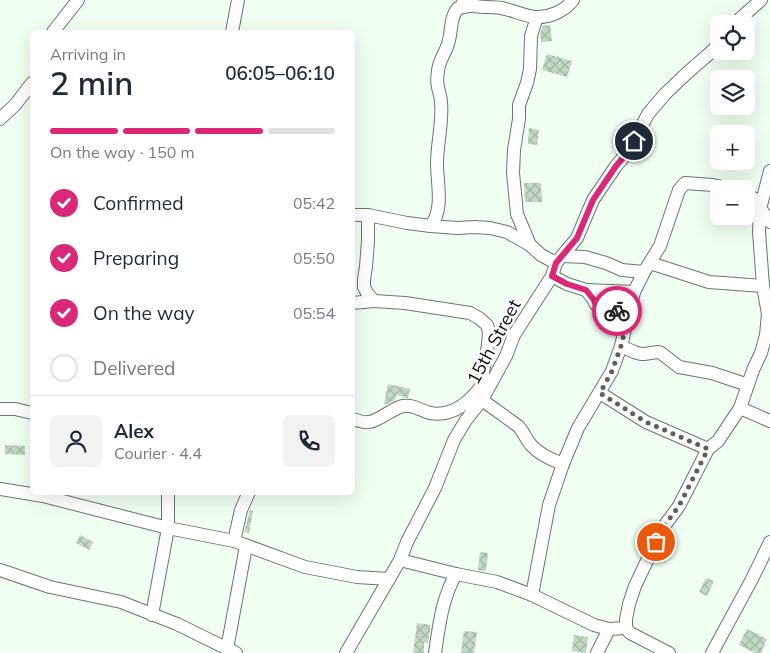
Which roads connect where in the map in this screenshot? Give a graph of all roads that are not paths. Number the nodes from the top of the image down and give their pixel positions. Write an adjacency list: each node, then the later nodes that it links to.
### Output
1 (78, 0): 8 (street)
2 (238, 0): 9 (street)
3 (573, 0): 7 (street)
4 (761, 0): 6 (street)
5 (465, 3): 7 (street); 20 (street)
6 (744, 15)
7 (537, 17): 21 (street)
8 (55, 30)
9 (232, 30)
10 (710, 53): 22 (street, 15th Street)
11 (30, 86): 12 (street)
12 (0, 119)
13 (770, 171): 16 (street)
14 (710, 186): 23 (street)
15 (755, 201): 16 (street)
16 (760, 209): 19 (street); 27 (street)
17 (355, 215): 18 (street)
18 (368, 215): 20 (street); 28 (street)
19 (770, 222)
20 (431, 226): 21 (street)
21 (530, 244): 22 (street)
22 (560, 260): 23 (street); 24 (street, 15th Street)
23 (647, 268): 26 (street); 27 (street)
24 (552, 276): 25 (street); 35 (street, 15th Street)
25 (586, 290): 26 (street); 30 (street)
26 (634, 292): 30 (street)
27 (766, 292): 33 (street)
28 (374, 301): 29 (street); 32 (street)
29 (355, 304)
30 (629, 315): 31 (street)
31 (621, 346): 33 (street); 34 (street)
32 (482, 385): 35 (street); 39 (street)
33 (748, 385): 36 (street)
34 (600, 393): 41 (street); 42 (street)
35 (482, 400): 42 (street); 51 (street, 15th Street)
36 (740, 408): 40 (street); 41 (street)
37 (0, 409): 38 (street)
38 (30, 413)
39 (355, 420)
40 (770, 421)
41 (708, 449): 57 (street)
42 (563, 464): 55 (street)
43 (0, 489): 44 (street)
44 (30, 494)
45 (37, 495): 48 (street)
46 (168, 495): 48 (street)
47 (248, 495): 50 (street)
48 (168, 528): 50 (street); 56 (street)
49 (770, 542): 64 (street)
50 (240, 544): 54 (street); 59 (street)
51 (400, 560): 53 (street); 54 (street, 15th Street)
52 (0, 570): 56 (street)
53 (456, 574): 55 (street); 61 (street)
54 (389, 579): 60 (street, 15th Street)
55 (532, 595): 58 (street)
56 (152, 615): 59 (street)
57 (626, 628): 58 (street); 63 (street)
58 (609, 629): 62 (street)
59 (231, 651)
60 (346, 653)
61 (435, 653)
62 (597, 653)
63 (669, 653)
64 (712, 653)

